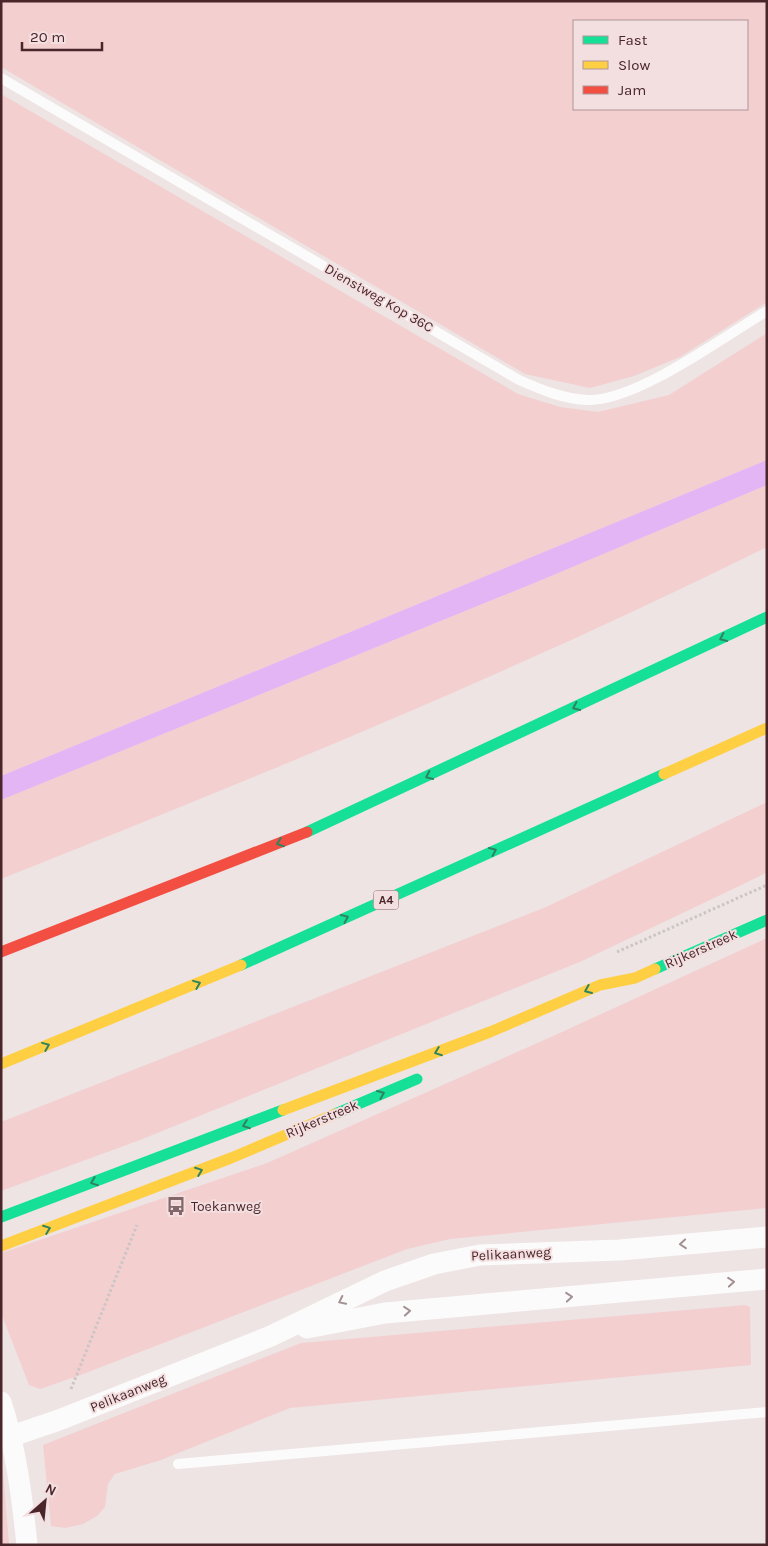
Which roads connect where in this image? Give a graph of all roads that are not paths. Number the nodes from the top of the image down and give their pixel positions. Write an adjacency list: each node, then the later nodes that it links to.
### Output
1 (1, 78): 2 (lane, Dienstweg Kop 36C)
2 (767, 311)
3 (767, 617): 6 (main road, one-way to 6)
4 (767, 728): 9 (main road, A4, one-way to 4)
5 (767, 920): 7 (main road, Rijkerstreek)
6 (1, 952)
7 (635, 978): 8 (main road, Rijkerstreek); 11 (main road, Rijkerstreek, one-way to 11)
8 (614, 993)
9 (1, 1064)
10 (426, 1075): 13 (main road, Rijkerstreek, one-way to 10)
11 (1, 1217)
12 (767, 1237): 15 (street, Pelikaanweg, one-way to 15)
13 (1, 1246)
14 (767, 1279): 15 (street, Pelikaanweg, one-way to 14)
15 (271, 1336): 18 (street, Pelikaanweg)
16 (1, 1402): 18 (street)
17 (767, 1412): 19 (lane)
18 (12, 1436): 20 (street)
19 (178, 1464)
20 (27, 1545)

